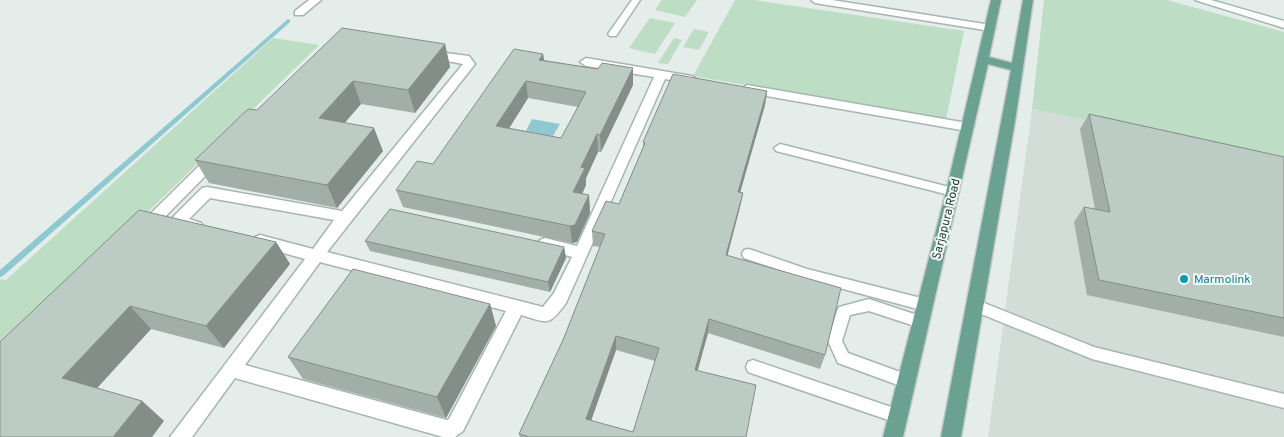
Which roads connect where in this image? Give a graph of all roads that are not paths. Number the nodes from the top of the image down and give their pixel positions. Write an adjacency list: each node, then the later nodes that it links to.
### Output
1 (316, 0): 7 (street)
2 (636, 0): 10 (lane)
3 (815, 0): 9 (lane)
4 (996, 0): 9 (main road, Sarjapura Road)
5 (1028, 0): 14 (main road)
6 (1200, 0): 8 (street)
7 (299, 14)
8 (1281, 24)
9 (991, 28): 12 (main road, Sarjapura Road)
10 (613, 34)
11 (417, 53): 22 (street)
12 (983, 59): 14 (main road); 18 (main road, Sarjapura Road)
13 (586, 62): 15 (street)
14 (1018, 68): 31 (main road)
15 (661, 75): 16 (street); 27 (street)
16 (709, 83)
17 (737, 88): 18 (street)
18 (968, 127): 21 (main road, Sarjapura Road)
19 (225, 147): 25 (street)
20 (780, 148): 21 (lane)
21 (953, 192): 30 (main road, Sarjapura Road)
22 (345, 217): 23 (street); 29 (street)
23 (209, 230)
24 (245, 238): 29 (street)
25 (134, 239)
26 (532, 242): 27 (street)
27 (582, 252): 32 (street)
28 (749, 254): 30 (lane)
29 (318, 255): 32 (street); 35 (street)
30 (925, 305): 33 (main road, Sarjapura Road)
31 (974, 305): 37 (lane); 41 (main road)
32 (517, 307): 35 (street)
33 (921, 322): 36 (main road, Sarjapura Road); 36 (lane)
34 (753, 367): 38 (lane)
35 (232, 369): 39 (street)
36 (906, 381): 38 (main road, Sarjapura Road)
37 (1284, 401)
38 (897, 416): 40 (main road, Sarjapura Road)
39 (180, 437)
40 (893, 437)
41 (951, 437)

